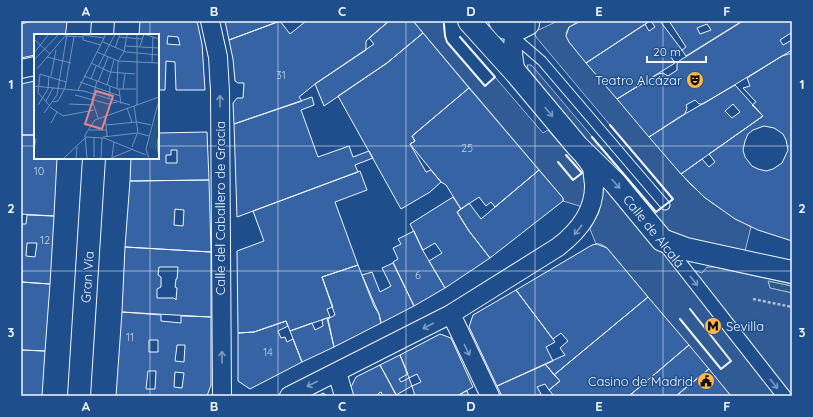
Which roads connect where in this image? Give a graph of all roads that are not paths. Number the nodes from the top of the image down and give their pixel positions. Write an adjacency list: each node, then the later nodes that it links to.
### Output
1 (103, 21): 4 (street)
2 (210, 21): 16 (street, Calle del Caballero de Gracia, one-way to 2)
3 (504, 28): 7 (street, Calle de Alcalá); 7 (street); 10 (lane)
4 (102, 34)
5 (34, 66): 6 (street)
6 (21, 69)
7 (516, 73): 8 (street, Calle de Alcalá, one-way to 8)
8 (578, 147): 11 (street, Calle de Alcalá, one-way to 11); 13 (street, one-way to 13)
9 (94, 159): 15 (street, Gran Vía)
10 (665, 206)
11 (662, 240): 12 (street); 20 (street, Calle de Alcalá, one-way to 20)
12 (792, 272)
13 (451, 314): 14 (street, one-way to 14); 19 (street, one-way to 19)
14 (337, 372): 17 (street, one-way to 17); 18 (street)
15 (79, 396)
16 (222, 396)
17 (289, 396)
18 (344, 396)
19 (490, 396)
20 (784, 396)

